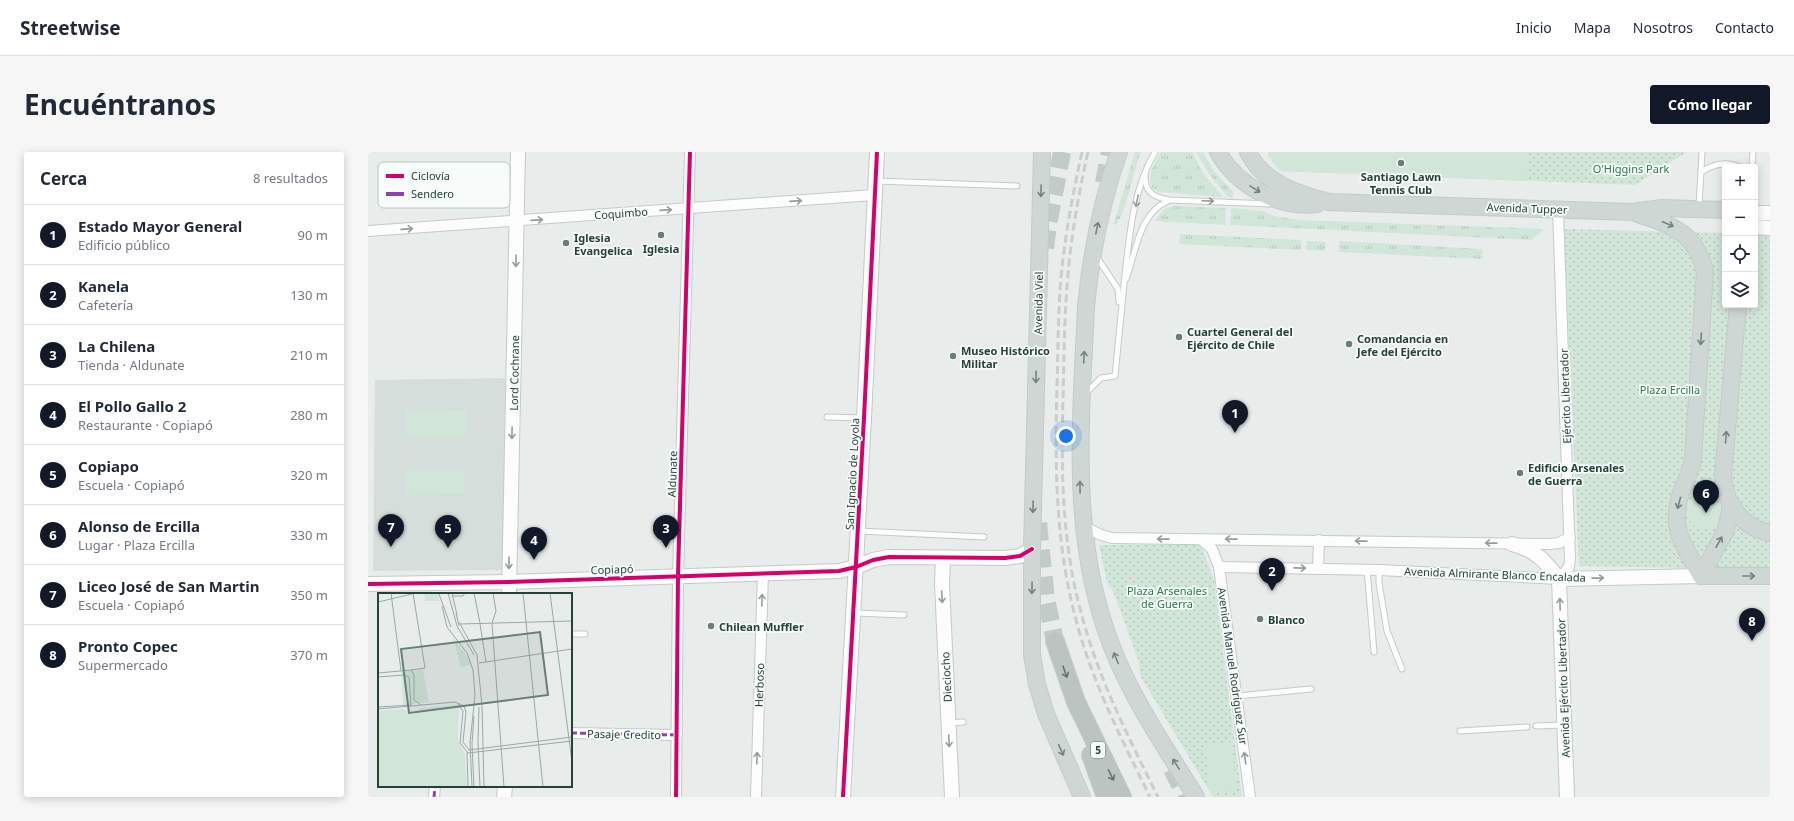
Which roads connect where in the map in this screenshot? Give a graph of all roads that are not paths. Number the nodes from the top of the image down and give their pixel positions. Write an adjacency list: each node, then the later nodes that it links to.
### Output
1 (518, 152): 27 (street, Lord Cochrane)
2 (690, 152): 20 (street, Aldunate)
3 (877, 152): 16 (street, San Ignacio de Loyola)
4 (1042, 152): 47 (main road, Avenida Viel, one-way to 47)
5 (1119, 152): 31 (main road, one-way to 5)
6 (1155, 152): 13 (lane)
7 (1218, 152): 19 (main road, Avenida Tupper, one-way to 19)
8 (1248, 152): 18 (main road, Avenida Tupper)
9 (1702, 152): 14 (lane)
10 (1753, 152): 12 (lane)
11 (1728, 164): 14 (lane)
12 (1752, 164)
13 (1146, 168): 17 (lane); 32 (lane, one-way to 32)
14 (1701, 172): 21 (lane)
15 (1017, 186): 16 (lane)
16 (874, 188): 20 (street, Coquimbo, one-way to 16); 37 (street, San Ignacio de Loyola)
17 (1169, 200): 19 (lane, one-way to 19); 32 (lane)
18 (1329, 202): 19 (main road, Avenida Tupper); 22 (main road, Avenida Tupper)
19 (1300, 205)
20 (688, 208): 27 (street, Coquimbo, one-way to 20); 55 (street, Aldunate)
21 (1699, 208): 23 (main road, Avenida Tupper); 24 (main road, Avenida Tupper)
22 (1558, 209): 24 (main road, Avenida Tupper); 43 (street, Ejército Libertador)
23 (1722, 210)
24 (1632, 212): 56 (main road, one-way to 56)
25 (1758, 212): 26 (street)
26 (1770, 213)
27 (517, 221): 30 (street, Coquimbo, one-way to 27); 60 (street, Lord Cochrane, one-way to 60)
28 (1758, 228): 29 (street)
29 (1770, 228)
30 (368, 231)
31 (1092, 251): 34 (lane); 35 (main road, one-way to 31)
32 (1124, 285): 34 (lane)
33 (1738, 308): 38 (main road, one-way to 33)
34 (1120, 311): 35 (lane)
35 (1082, 398): 39 (main road, one-way to 35)
36 (827, 417): 37 (lane)
37 (864, 418): 40 (street, San Ignacio de Loyola)
38 (1731, 506): 41 (main road); 56 (main road, one-way to 38)
39 (1083, 526): 44 (street, one-way to 39); 90 (main road, one-way to 39)
40 (858, 531): 42 (lane); 49 (street, San Ignacio de Loyola)
41 (1770, 534)
42 (984, 537)
43 (1570, 537): 46 (street); 58 (street, Ejército Libertador)
44 (1202, 540): 45 (street, one-way to 44); 50 (street, Avenida Manuel Rodríguez Sur)
45 (1319, 540): 46 (street, one-way to 45); 51 (street)
46 (1512, 544): 58 (street)
47 (1032, 549): 48 (street, Copiapó); 87 (main road, one-way to 87)
48 (943, 558): 49 (street, Copiapó); 72 (street, Dieciocho, one-way to 72)
49 (856, 567): 54 (street, Copiapó); 61 (street, San Ignacio de Loyola)
50 (1219, 567): 51 (street, Avenida Almirante Blanco Encalada, one-way to 51); 69 (street, Avenida Manuel Rodríguez Sur)
51 (1318, 569): 52 (street, Avenida Almirante Blanco Encalada)
52 (1368, 570): 53 (street, Avenida Almirante Blanco Encalada); 66 (lane)
53 (1379, 570): 58 (street, Avenida Almirante Blanco Encalada); 67 (lane)
54 (763, 573): 55 (street, Copiapó); 84 (street, Herboso, one-way to 54)
55 (678, 575): 60 (street, Copiapó); 78 (street, Aldunate)
56 (1701, 576): 57 (main road, Avenida Almirante Blanco Encalada, one-way to 57); 58 (street, Avenida Almirante Blanco Encalada, one-way to 56)
57 (1770, 576)
58 (1559, 579): 74 (street, Avenida Ejército Libertador, one-way to 58)
59 (368, 584): 60 (street, Copiapó)
60 (509, 588)
61 (854, 613): 62 (lane); 85 (street, San Ignacio de Loyola)
62 (904, 615)
63 (572, 634): 64 (lane)
64 (585, 634)
65 (1056, 641): 70 (highway, 5, one-way to 70)
66 (1374, 652)
67 (1402, 669)
68 (1311, 689): 69 (lane)
69 (1237, 696): 91 (street, Avenida Manuel Rodríguez Sur, one-way to 69)
70 (1076, 702): 88 (highway); 89 (highway, 5, one-way to 89)
71 (963, 722): 72 (lane)
72 (948, 723): 86 (street, Dieciocho, one-way to 86)
73 (1536, 726): 74 (lane)
74 (1564, 726): 92 (street, Avenida Ejército Libertador)
75 (1527, 727): 76 (lane)
76 (1460, 731)
77 (572, 733): 78 (street, Pasaje Credito)
78 (677, 735): 83 (street, Aldunate)
79 (435, 787): 81 (street)
80 (505, 787): 82 (street)
81 (434, 797)
82 (504, 797)
83 (676, 797)
84 (756, 797)
85 (843, 797)
86 (952, 797)
87 (1082, 797)
88 (1106, 797)
89 (1122, 797)
90 (1196, 797)
91 (1250, 797)
92 (1567, 797)

